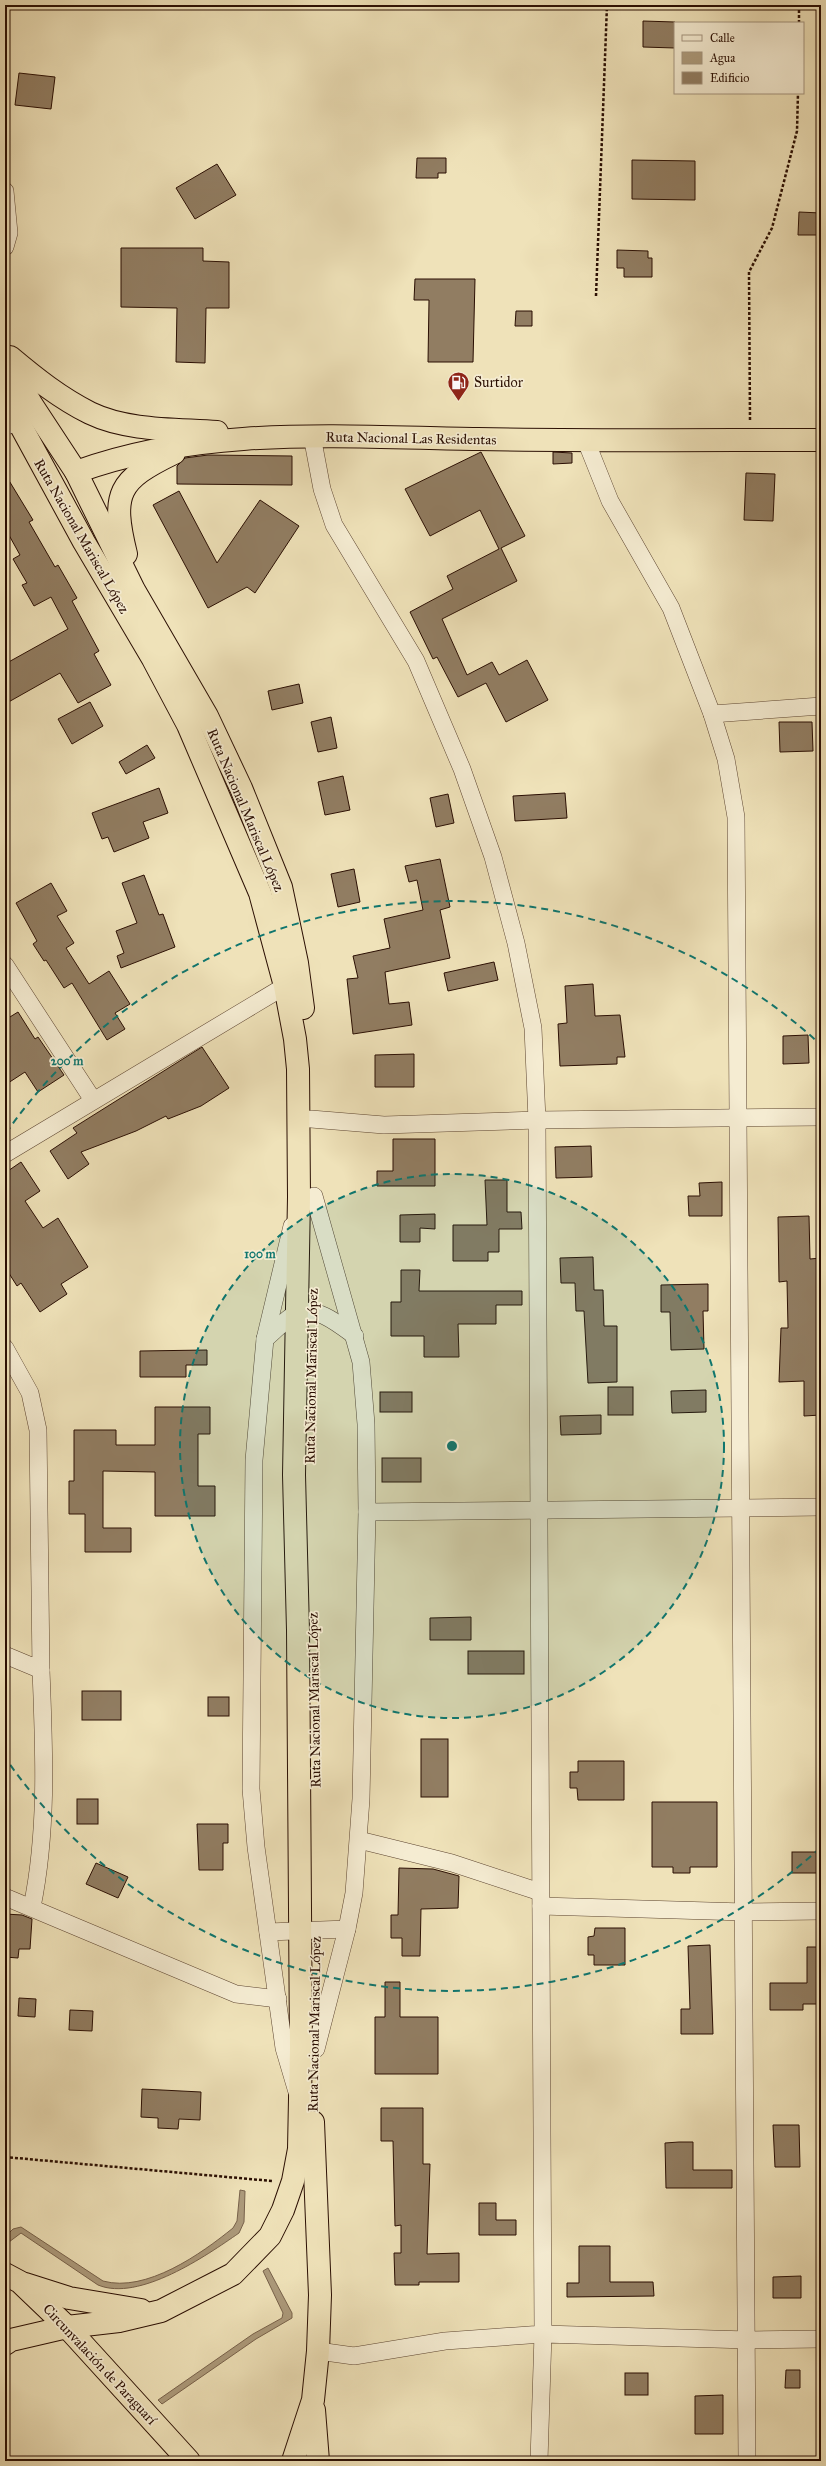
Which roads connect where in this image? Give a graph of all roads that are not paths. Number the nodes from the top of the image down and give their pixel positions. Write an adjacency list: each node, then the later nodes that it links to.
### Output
1 (5, 191): 2 (street)
2 (5, 247)
3 (5, 353): 7 (highway)
4 (5, 359): 12 (highway, Ruta Nacional Mariscal López)
5 (5, 396): 6 (highway, Ruta Nacional Mariscal López); 12 (highway)
6 (11, 424): 13 (highway, Ruta Nacional Mariscal López)
7 (270, 436): 8 (highway, Ruta Nacional Las Residentas); 11 (highway, Ruta Nacional Las Residentas)
8 (312, 436): 10 (highway, Ruta Nacional Las Residentas); 23 (street)
9 (821, 440): 10 (highway, Ruta Nacional Las Residentas)
10 (586, 441): 16 (street)
11 (190, 445): 12 (highway, Ruta Nacional Las Residentas); 14 (highway)
12 (76, 472): 13 (highway); 14 (highway, Ruta Nacional Mariscal López)
13 (84, 542): 18 (highway, Ruta Nacional Mariscal López)
14 (134, 590): 22 (highway, Ruta Nacional Mariscal López)
15 (821, 706): 16 (street)
16 (712, 714): 21 (street)
17 (5, 965): 19 (street)
18 (285, 986): 19 (street); 25 (highway, Ruta Nacional Mariscal López)
19 (93, 1100): 24 (street)
20 (821, 1117): 21 (street)
21 (739, 1118): 23 (street); 31 (street)
22 (311, 1119): 23 (street); 25 (highway, Ruta Nacional Mariscal López)
23 (537, 1120): 32 (street)
24 (5, 1154)
25 (307, 1196): 26 (highway, Ruta Nacional Mariscal López); 27 (street); 28 (street)
26 (304, 1312): 27 (street); 28 (street); 42 (highway, Ruta Nacional Mariscal López)
27 (355, 1336): 33 (street)
28 (265, 1339): 44 (street)
29 (5, 1348): 35 (street)
30 (821, 1507): 31 (street)
31 (741, 1508): 32 (street); 41 (street)
32 (539, 1511): 33 (street); 38 (street)
33 (367, 1512): 36 (street)
34 (5, 1655): 35 (street)
35 (41, 1670): 39 (street)
36 (359, 1840): 38 (street); 43 (street)
37 (5, 1897): 39 (street)
38 (541, 1899): 41 (street); 51 (street)
39 (32, 1907): 45 (street)
40 (821, 1911): 41 (street)
41 (744, 1912): 53 (street)
42 (308, 1930): 43 (street); 44 (street); 46 (highway, Ruta Nacional Mariscal López); 47 (highway, Ruta Nacional Mariscal López)
43 (347, 1930): 46 (street)
44 (268, 1932): 45 (street)
45 (278, 1999): 47 (street)
46 (316, 2049): 55 (highway, Ruta Nacional Mariscal López)
47 (299, 2097): 49 (highway, Ruta Nacional Mariscal López)
48 (13, 2278): 49 (highway); 50 (highway, Circunvalación de Paraguarí)
49 (161, 2311): 50 (highway, Ruta Nacional Mariscal López)
50 (67, 2327): 54 (highway, Ruta Nacional Mariscal López); 57 (highway, Circunvalación de Paraguarí)
51 (543, 2334): 53 (street); 55 (street); 60 (street)
52 (821, 2339): 53 (street)
53 (748, 2340): 61 (street)
54 (5, 2344)
55 (318, 2350): 56 (highway, Ruta Nacional Mariscal López)
56 (313, 2400): 58 (highway, Ruta Nacional Mariscal López); 59 (highway)
57 (189, 2461)
58 (293, 2461)
59 (318, 2461)
60 (539, 2461)
61 (747, 2461)

